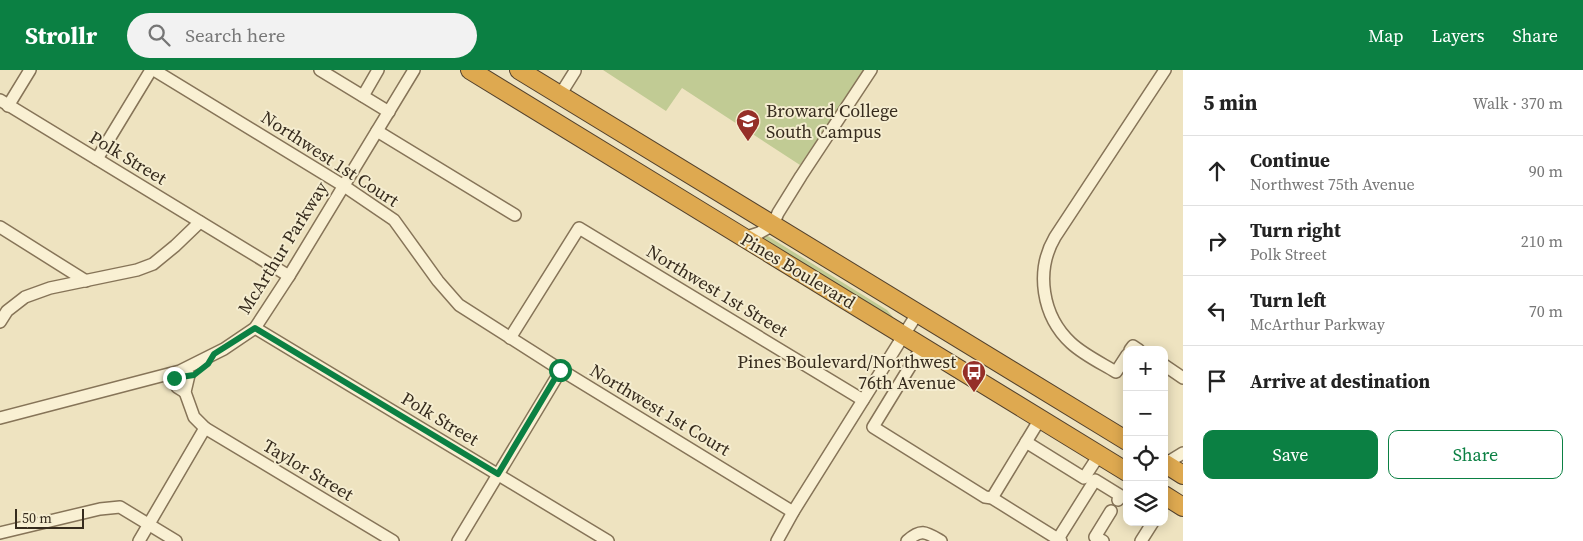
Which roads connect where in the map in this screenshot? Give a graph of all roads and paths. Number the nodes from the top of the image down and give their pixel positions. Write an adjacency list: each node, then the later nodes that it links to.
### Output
1 (30, 70): 13 (street)
2 (152, 70): 16 (street); 17 (street, Northwest 1st Court)
3 (320, 70): 12 (street)
4 (378, 70): 12 (street)
5 (414, 70): 14 (street, McArthur Parkway)
6 (470, 70): 22 (highway, Pines Boulevard)
7 (519, 70): 11 (highway, Pines Boulevard)
8 (871, 70): 20 (street)
9 (1165, 70): 32 (street)
10 (575, 71): 11 (street)
11 (560, 95): 20 (highway, Pines Boulevard)
12 (362, 96): 14 (street)
13 (4, 103): 16 (street, Polk Street)
14 (389, 112): 15 (street, McArthur Parkway)
15 (377, 131): 17 (street, McArthur Parkway); 18 (street)
16 (97, 159): 19 (street, Polk Street)
17 (344, 186): 23 (street, McArthur Parkway); 29 (street, Northwest 1st Court)
18 (515, 215)
19 (200, 222): 23 (street, Polk Street); 24 (street)
20 (772, 225): 22 (street); 25 (highway, Pines Boulevard)
21 (0, 227): 24 (street)
22 (744, 238): 28 (highway, Pines Boulevard)
23 (288, 276): 27 (street, McArthur Parkway)
24 (86, 281): 26 (street)
25 (917, 314): 28 (street); 46 (highway, Pines Boulevard)
26 (0, 322)
27 (255, 328): 31 (street, McArthur Parkway); 52 (street, Polk Street)
28 (904, 336): 30 (highway, Pines Boulevard); 38 (street)
29 (510, 338): 34 (street, Northwest 1st Court); 41 (street, Northwest 1st Street)
30 (922, 347): 40 (street); 43 (highway, Pines Boulevard)
31 (214, 354): 35 (street, McArthur Parkway); 36 (street, McArthur Parkway)
32 (1123, 361)
33 (1168, 368): 37 (street)
34 (560, 370): 52 (street); 60 (street, Northwest 1st Court)
35 (171, 376): 36 (street, McArthur Parkway); 39 (street); 42 (street, McArthur Parkway)
36 (189, 376): 39 (street)
37 (1183, 378)
38 (872, 385): 40 (street); 41 (street)
39 (185, 392): 44 (street)
40 (891, 397): 55 (street)
41 (863, 400): 60 (street)
42 (0, 418)
43 (1040, 419): 45 (highway, Pines Boulevard); 47 (street)
44 (204, 428): 61 (street); 68 (street, Taylor Street)
45 (1069, 437): 49 (highway, Pines Boulevard); 53 (highway)
46 (1123, 438)
47 (1026, 442): 49 (street); 55 (street)
48 (1183, 453): 50 (street)
49 (1098, 455): 53 (highway, Pines Boulevard)
50 (1168, 466)
51 (1168, 470): 54 (highway)
52 (498, 474): 69 (street); 70 (street, Polk Street)
53 (1116, 474): 57 (street); 64 (street)
54 (1183, 476)
55 (992, 498): 64 (street)
56 (1170, 498): 58 (highway)
57 (1118, 500)
58 (1183, 507)
59 (1111, 511): 74 (street)
60 (793, 512): 71 (street)
61 (150, 524): 63 (street); 66 (street); 67 (street)
62 (1151, 526): 65 (street)
63 (0, 533)
64 (1059, 540)
65 (1145, 540)
66 (139, 541)
67 (176, 541)
68 (393, 541)
69 (458, 541)
70 (608, 541)
71 (777, 541)
72 (907, 541): 73 (street)
73 (941, 541)
74 (1103, 541)

